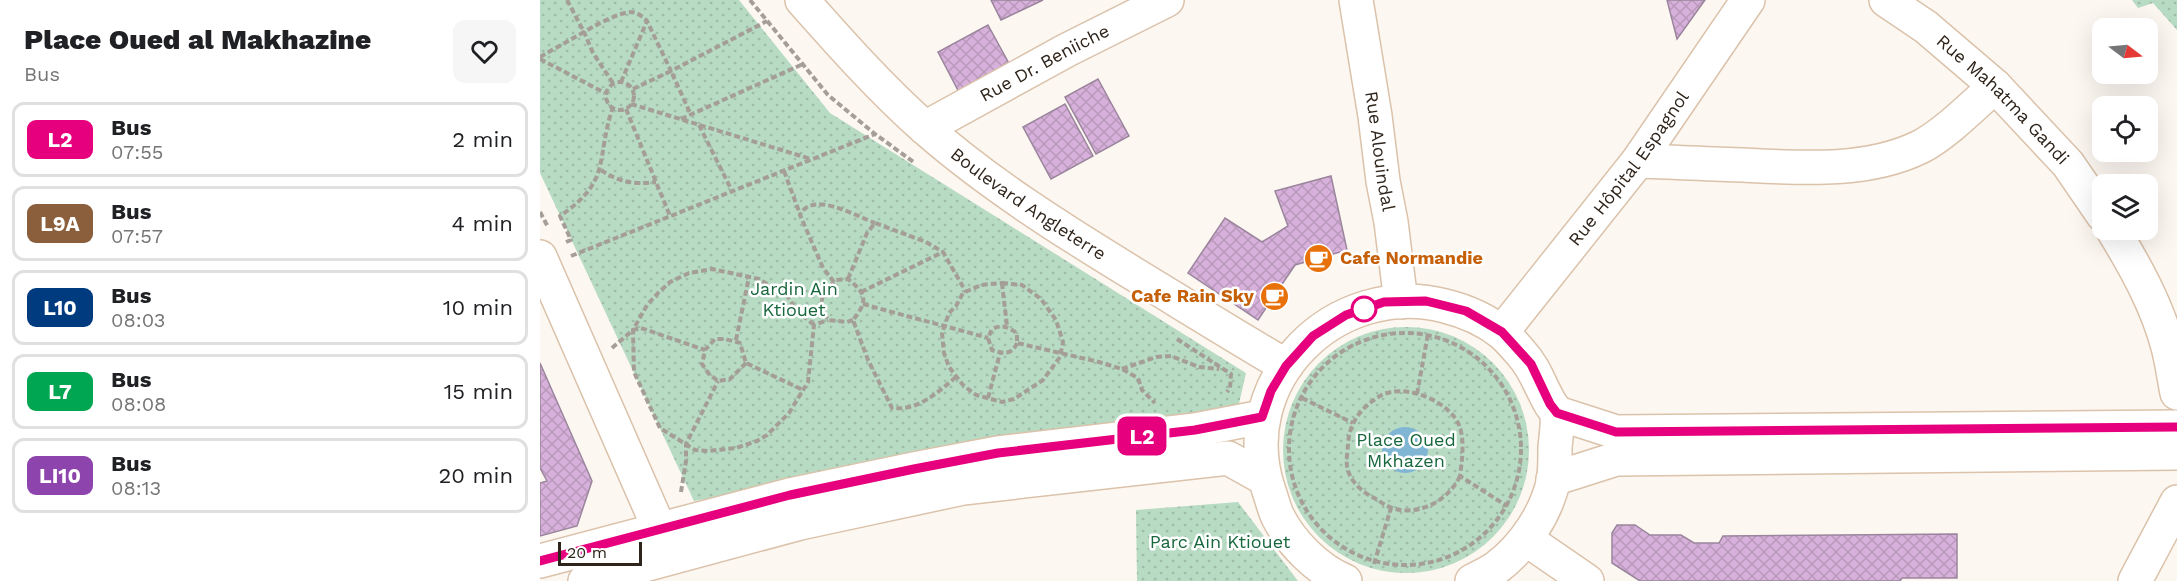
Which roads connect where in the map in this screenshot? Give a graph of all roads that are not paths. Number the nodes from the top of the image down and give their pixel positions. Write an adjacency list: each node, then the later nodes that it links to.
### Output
1 (802, 0): 7 (main road, Boulevard Angleterre)
2 (1167, 0): 7 (main road, Rue Dr. Beniiche)
3 (1356, 0): 12 (main road, Rue Alouindal)
4 (1748, 0): 8 (main road, Rue Hôpital Espagnol)
5 (1886, 0): 6 (main road, Rue Mahatma Gandi)
6 (1995, 86): 8 (main road); 9 (main road, Rue Mahatma Gandi)
7 (925, 128): 14 (main road, Boulevard Angleterre)
8 (1638, 161): 13 (main road, Rue Hôpital Espagnol)
9 (2092, 198)
10 (2119, 240): 15 (main road)
11 (554, 249): 23 (main road)
12 (1401, 302): 13 (main road); 14 (main road)
13 (1502, 332): 16 (main road)
14 (1286, 366): 17 (main road)
15 (2177, 393)
16 (1557, 413): 18 (main road); 21 (main road)
17 (1262, 417): 20 (main road); 23 (main road)
18 (2177, 427)
19 (2177, 453): 21 (main road)
20 (1264, 478): 26 (main road); 27 (main road)
21 (1554, 479): 24 (main road)
22 (2177, 502): 30 (main road)
23 (659, 528): 25 (main road)
24 (1526, 539): 28 (main road); 29 (main road)
25 (540, 561)
26 (585, 581)
27 (1345, 581)
28 (1472, 581)
29 (1587, 581)
30 (2135, 581)

